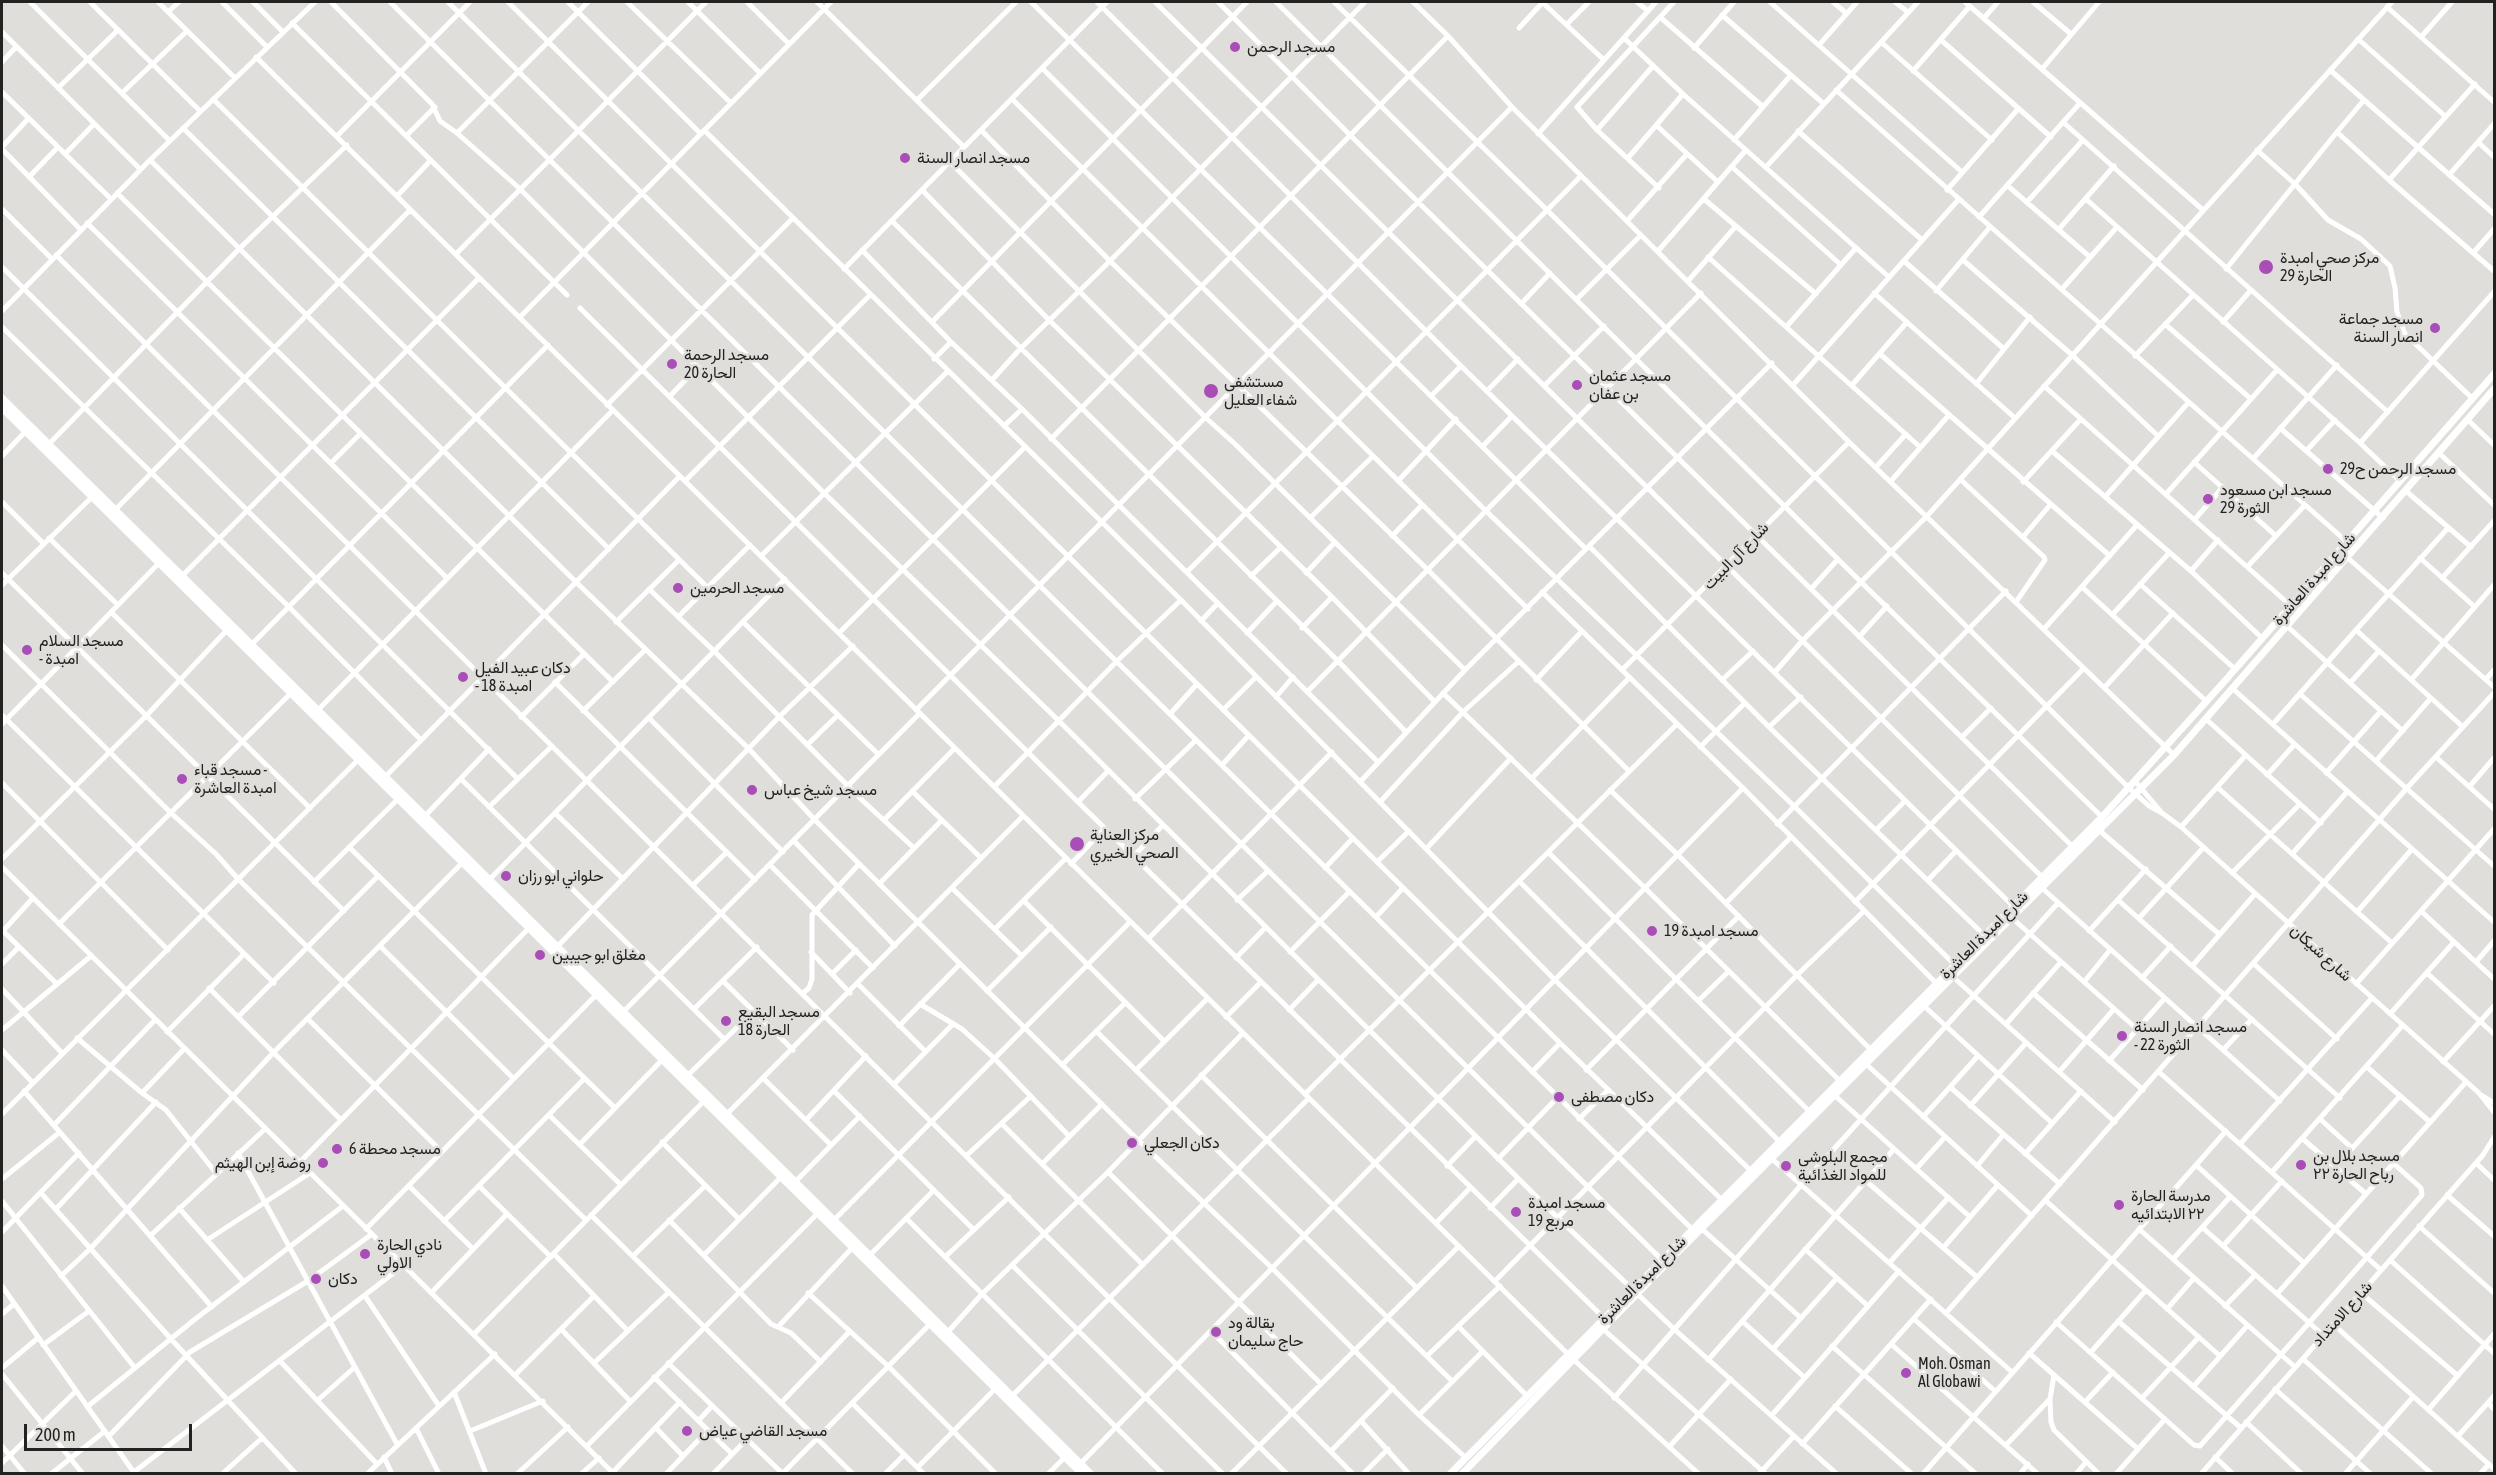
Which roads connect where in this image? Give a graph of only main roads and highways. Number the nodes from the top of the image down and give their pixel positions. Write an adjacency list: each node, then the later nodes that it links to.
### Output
1 (2494, 374): 7 (main road, شارع امبدة العاشرة)
2 (2494, 389): 8 (main road, شارع امبدة العاشرة)
3 (2, 398): 5 (main road)
4 (2, 408): 5 (main road)
5 (95, 494): 6 (main road); 6 (main road)
6 (134, 533): 9 (main road); 9 (main road)
7 (2272, 628): 8 (main road); 12 (main road, شارع امبدة العاشرة)
8 (2280, 635): 12 (main road, شارع امبدة العاشرة)
9 (315, 713): 10 (main road); 10 (main road)
10 (555, 949): 11 (main road); 11 (main road)
11 (621, 1015): 14 (main road); 14 (main road)
12 (1895, 1028): 13 (main road, شارع امبدة العاشرة); 13 (main road, شارع امبدة العاشرة)
13 (1832, 1093): 17 (main road, شارع امبدة العاشرة); 17 (main road, شارع امبدة العاشرة)
14 (724, 1117): 15 (main road); 15 (main road)
15 (820, 1211): 16 (main road)
16 (831, 1222): 18 (main road); 18 (main road)
17 (1634, 1292): 19 (main road, شارع امبدة العاشرة); 19 (main road, شارع امبدة العاشرة)
18 (945, 1334): 20 (main road); 20 (main road)
19 (1571, 1357): 23 (main road, شارع امبدة العاشرة); 24 (main road, شارع امبدة العاشرة)
20 (1067, 1454): 21 (main road); 22 (main road)
21 (1082, 1473)
22 (1091, 1473)
23 (1450, 1473)
24 (1462, 1473)

